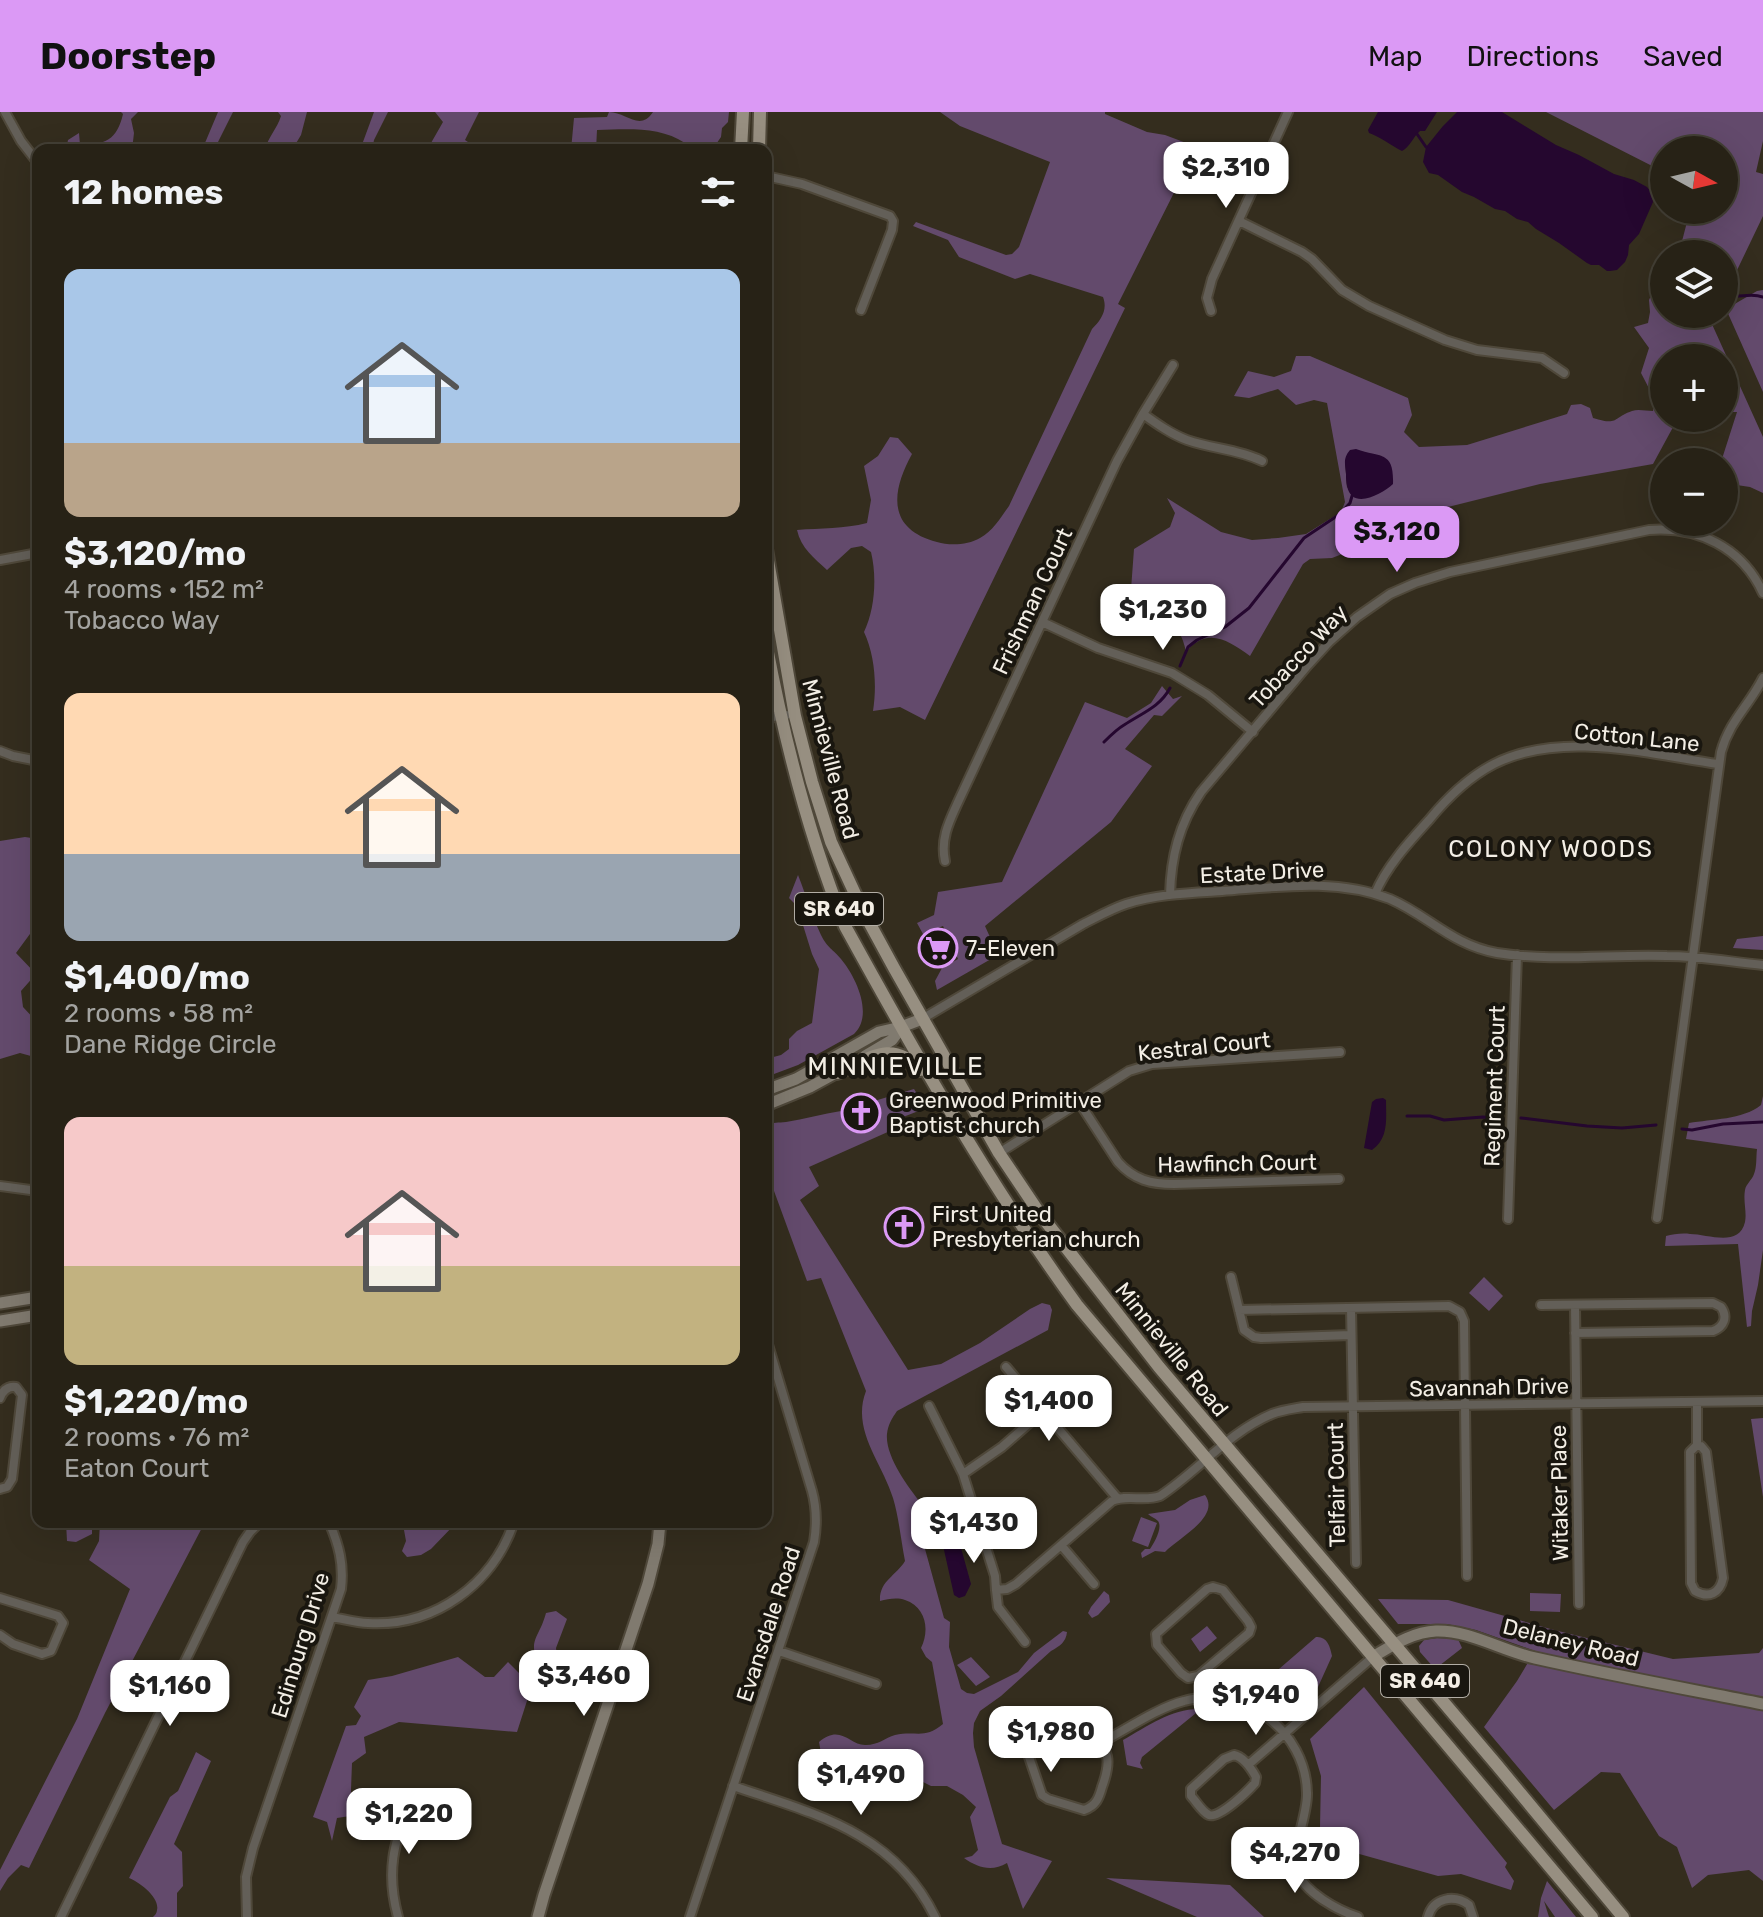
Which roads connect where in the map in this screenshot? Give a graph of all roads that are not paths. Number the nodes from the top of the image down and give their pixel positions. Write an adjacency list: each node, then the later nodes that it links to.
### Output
1 (5, 112): 7 (street)
2 (743, 112): 5 (main road)
3 (760, 112): 6 (main road)
4 (1288, 112): 9 (street)
5 (741, 144)
6 (759, 144)
7 (32, 155)
8 (772, 178): 10 (street)
9 (1239, 221): 11 (street); 13 (street)
10 (861, 310)
11 (1211, 311)
12 (1173, 365): 14 (street, Frishman Court)
13 (1564, 373)
14 (1143, 414): 15 (street); 20 (street, Frishman Court)
15 (1262, 461)
16 (32, 554): 17 (street)
17 (0, 560)
18 (772, 584): 24 (main road, Minnieville Road / SR 640)
19 (1763, 593): 26 (street, Tobacco Way)
20 (1042, 622): 26 (street); 30 (street, Frishman Court)
21 (772, 673): 23 (main road, Minnieville Road / SR 640)
22 (1763, 678): 29 (street)
23 (780, 715): 24 (street); 25 (street); 37 (main road, Minnieville Road / SR 640)
24 (795, 716): 36 (main road, Minnieville Road / SR 640)
25 (772, 717)
26 (1253, 732): 32 (street, Tobacco Way)
27 (0, 751): 28 (street)
28 (32, 759)
29 (1718, 764): 31 (street, Cotton Lane); 34 (street)
30 (945, 861)
31 (1375, 894): 32 (street, Estate Drive); 33 (street, Estate Drive)
32 (1170, 895): 36 (street, Estate Drive)
33 (1517, 955): 34 (street, Estate Drive); 49 (street, Regiment Court)
34 (1693, 957): 35 (street, Estate Drive); 48 (street)
35 (1763, 965)
36 (922, 1019): 37 (street); 44 (main road, Minnieville Road / SR 640)
37 (901, 1027): 39 (street); 40 (street); 41 (main road, Minnieville Road / SR 640)
38 (1340, 1052): 42 (street, Kestral Court)
39 (837, 1073): 41 (main road); 43 (street)
40 (772, 1088)
41 (936, 1088): 73 (main road, Minnieville Road / SR 640)
42 (1079, 1102): 44 (street, Kestral Court); 45 (street, Hawfinch Court)
43 (772, 1103)
44 (999, 1153): 71 (main road, Minnieville Road / SR 640)
45 (1339, 1179)
46 (0, 1186): 47 (street)
47 (32, 1190)
48 (1657, 1218)
49 (1508, 1219)
50 (1231, 1277): 56 (street)
51 (32, 1298): 52 (street)
52 (0, 1303)
53 (1541, 1305): 54 (street)
54 (1575, 1305): 59 (street, Witaker Place); 59 (street)
55 (1351, 1308): 56 (street); 60 (street, Telfair Court); 67 (street)
56 (1239, 1310): 60 (street)
57 (32, 1316): 58 (street)
58 (0, 1321)
59 (1575, 1333): 66 (street, Witaker Place)
60 (1351, 1335): 69 (street, Telfair Court)
61 (772, 1358): 92 (street, Evansdale Road)
62 (1006, 1367): 70 (street)
63 (0, 1398): 75 (street)
64 (1763, 1401): 65 (street, Savannah Drive)
65 (1697, 1402): 66 (street, Savannah Drive); 72 (street)
66 (1576, 1403): 67 (street, Savannah Drive); 87 (street, Witaker Place)
67 (1464, 1405): 69 (street, Savannah Drive); 83 (street)
68 (929, 1406): 74 (street)
69 (1353, 1406): 71 (street, Savannah Drive); 82 (street, Telfair Court)
70 (1043, 1411): 74 (street); 76 (street)
71 (1225, 1445): 73 (street, Savannah Drive); 91 (main road, Minnieville Road / SR 640)
72 (1697, 1446): 72 (street)
73 (1207, 1459): 76 (street, Savannah Drive); 93 (main road, Minnieville Road / SR 640)
74 (963, 1474): 85 (street)
75 (0, 1489)
76 (1118, 1499): 81 (street)
77 (254, 1528): 103 (street)
78 (332, 1528): 88 (street, Edinburg Drive)
79 (511, 1528): 88 (street)
80 (659, 1528): 106 (street)
81 (1061, 1545): 84 (street); 85 (street)
82 (1356, 1563)
83 (1467, 1576)
84 (1094, 1584)
85 (996, 1590): 90 (street)
86 (0, 1598): 89 (street)
87 (1579, 1604)
88 (332, 1617): 104 (street, Edinburg Drive)
89 (0, 1635)
90 (1025, 1642)
91 (1394, 1644): 93 (street, Delaney Road); 97 (street, Delaney Road); 113 (main road, Minnieville Road / SR 640)
92 (779, 1651): 95 (street); 101 (street, Evansdale Road)
93 (1374, 1656): 98 (street); 112 (main road, Minnieville Road / SR 640)
94 (1192, 1678): 94 (street); 96 (street)
95 (876, 1684)
96 (1195, 1699): 98 (street); 99 (street)
97 (1763, 1704)
98 (1285, 1733): 100 (street); 109 (street)
99 (1102, 1742): 99 (street)
100 (1248, 1765): 100 (street)
101 (733, 1786): 107 (street, Evansdale Road); 108 (street)
102 (410, 1797): 105 (street)
103 (61, 1917)
104 (247, 1917)
105 (398, 1917)
106 (538, 1917)
107 (690, 1917)
108 (935, 1917)
109 (1358, 1917)
110 (1428, 1917): 111 (street)
111 (1473, 1917)
112 (1592, 1917)
113 (1623, 1917)

